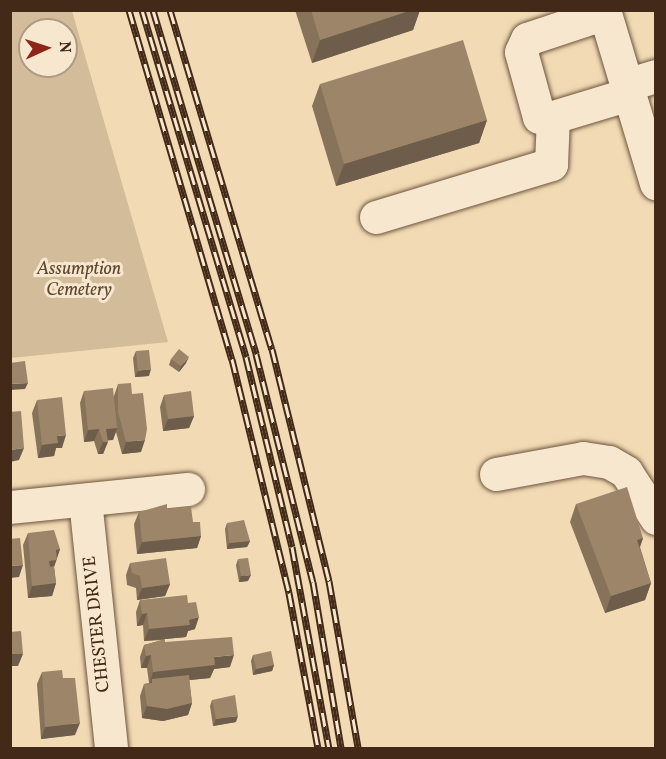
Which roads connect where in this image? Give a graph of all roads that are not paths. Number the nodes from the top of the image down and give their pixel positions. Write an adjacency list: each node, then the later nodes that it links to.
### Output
1 (604, 12): 2 (street); 3 (street)
2 (545, 21): 4 (street)
3 (637, 85): 4 (street); 5 (street)
4 (553, 117): 6 (street)
5 (656, 183)
6 (376, 217)
7 (496, 474): 11 (street)
8 (188, 489): 9 (street)
9 (85, 500): 10 (street); 12 (street, CHESTER DRIVE)
10 (10, 507)
11 (656, 518)
12 (111, 748)

